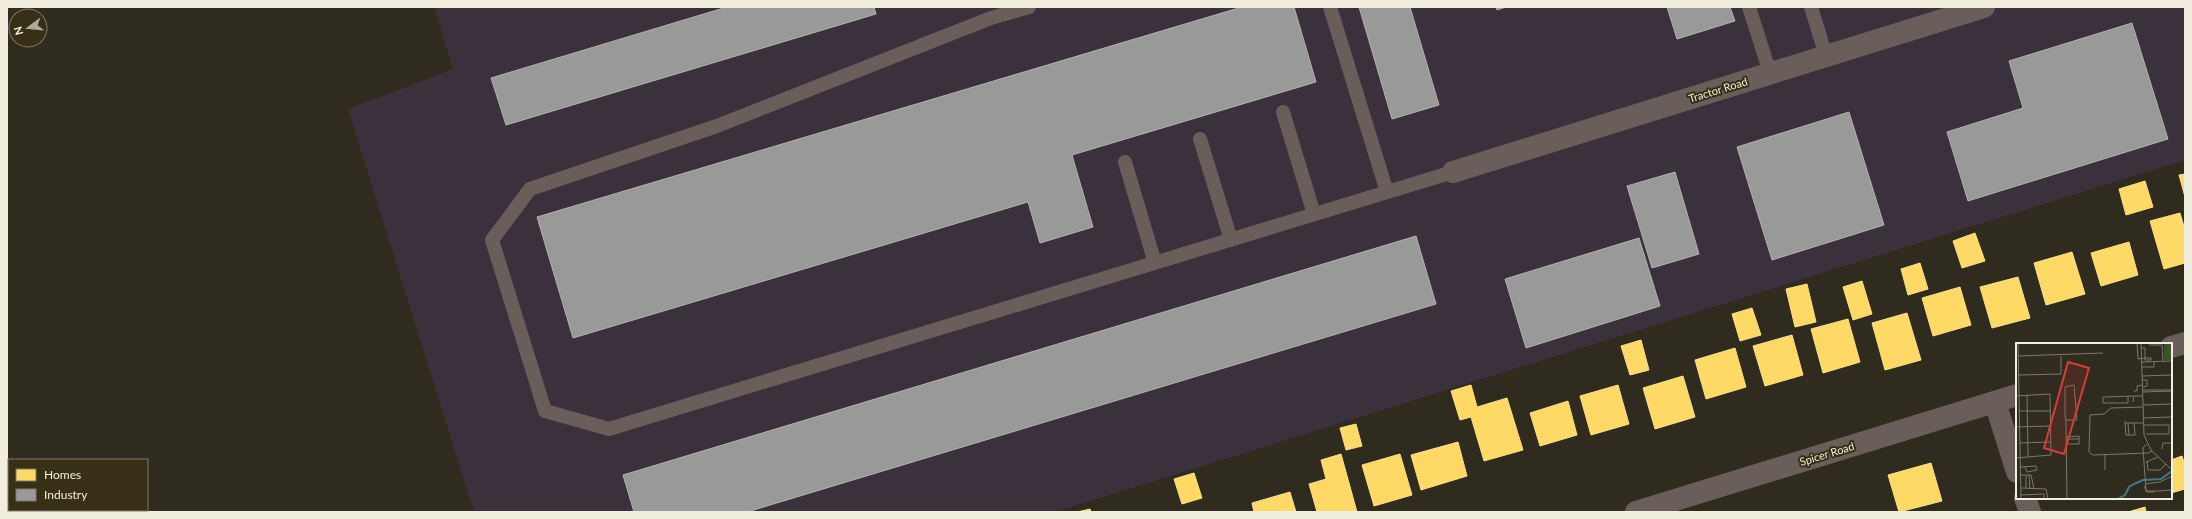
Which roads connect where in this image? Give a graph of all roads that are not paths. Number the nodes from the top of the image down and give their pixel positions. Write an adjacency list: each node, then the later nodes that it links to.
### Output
1 (1029, 7): 16 (lane)
2 (1330, 7): 13 (lane)
3 (1749, 7): 8 (lane)
4 (1811, 7): 7 (lane)
5 (1984, 7): 6 (street, Tractor Road)
6 (1944, 13): 7 (street, Tractor Road)
7 (1826, 56): 8 (street, Tractor Road)
8 (1770, 73): 12 (street, Tractor Road)
9 (1283, 112): 14 (lane)
10 (1200, 139): 15 (lane)
11 (1125, 162): 16 (lane)
12 (1453, 172): 13 (lane)
13 (1387, 192): 14 (lane)
14 (1314, 214): 15 (lane)
15 (1231, 240): 16 (lane)
16 (1155, 263)
17 (2185, 342): 18 (street)
18 (2172, 347)
19 (2016, 395): 20 (street, Spicer Road)
20 (1995, 402): 21 (street); 23 (street, Spicer Road)
21 (2016, 469)
22 (2025, 499): 24 (street)
23 (1636, 512)
24 (2030, 512)

